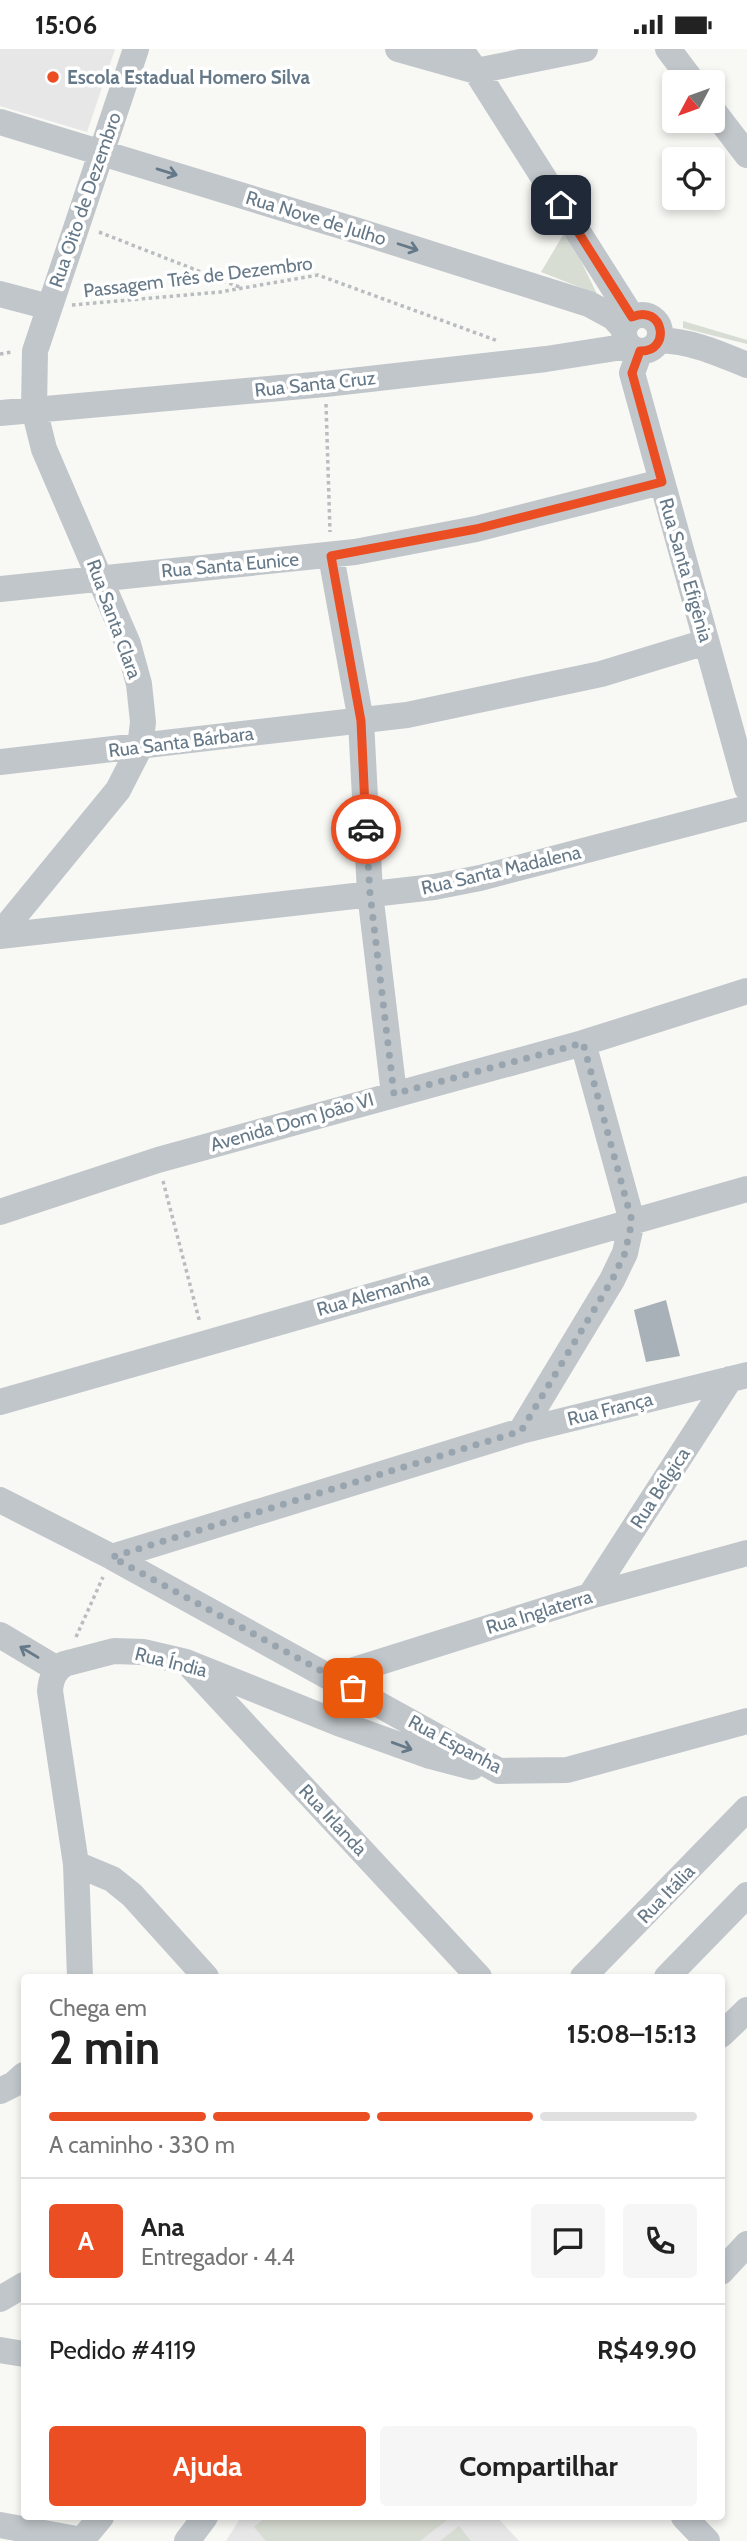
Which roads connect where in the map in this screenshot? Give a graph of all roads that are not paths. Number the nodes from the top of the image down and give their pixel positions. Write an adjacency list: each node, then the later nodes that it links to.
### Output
1 (136, 49): 10 (street, Rua Oito de Dezembro)
2 (398, 49): 7 (street)
3 (460, 49): 7 (street)
4 (585, 49): 7 (street)
5 (668, 49): 6 (street)
6 (684, 70)
7 (476, 71): 14 (street)
8 (0, 122): 10 (street, Rua Nove de Julho)
9 (725, 126): 11 (street)
10 (102, 152): 13 (street, Rua Oito de Dezembro); 14 (street, Rua Nove de Julho, one-way to 14)
11 (747, 155)
12 (0, 294): 13 (street)
13 (49, 307): 15 (street, Rua Oito de Dezembro)
14 (637, 337): 16 (street, Rua Santa Cruz); 17 (street, Rua Santa Cruz); 19 (street, Rua Santa Efigênia)
15 (35, 351): 17 (street, Rua Santa Clara)
16 (747, 365)
17 (34, 409): 18 (street, Rua Santa Cruz); 21 (street, Rua Santa Clara)
18 (0, 413)
19 (662, 482): 20 (street, Rua Santa Eunice); 23 (street, Rua Santa Efigênia)
20 (331, 556): 21 (street, Rua Santa Eunice); 24 (street)
21 (100, 577): 22 (street, Rua Santa Eunice); 25 (street, Rua Santa Clara)
22 (0, 589)
23 (706, 642): 24 (street, Rua Santa Bárbara); 27 (street, Rua Santa Efigênia)
24 (361, 721): 25 (street, Rua Santa Bárbara); 29 (street)
25 (140, 747): 26 (street, Rua Santa Bárbara); 30 (street, Rua Santa Clara)
26 (0, 762)
27 (747, 788)
28 (747, 809): 29 (street, Rua Santa Madalena)
29 (370, 893): 30 (street, Rua Santa Madalena); 33 (street)
30 (0, 935)
31 (747, 992): 32 (street, Avenida Dom João VI)
32 (583, 1043): 33 (street, Avenida Dom João VI); 36 (street)
33 (394, 1094): 35 (street, Avenida Dom João VI)
34 (747, 1189): 36 (street, Rua Alemanha)
35 (0, 1212)
36 (632, 1221): 38 (street, Rua Alemanha); 39 (street)
37 (738, 1377): 39 (street, Rua França); 43 (street, Rua Bélgica)
38 (0, 1402)
39 (521, 1431): 42 (street, Rua França)
40 (0, 1500): 42 (street, Rua Espanha)
41 (747, 1553): 43 (street, Rua Inglaterra)
42 (112, 1557): 47 (street, Rua Espanha)
43 (590, 1596): 47 (street, Rua Inglaterra)
44 (0, 1635): 46 (street, one-way to 44)
45 (186, 1662): 46 (street, Rua Índia); 49 (street, Rua Índia); 56 (street, Rua Irlanda)
46 (61, 1667): 52 (street)
47 (343, 1683): 49 (street); 50 (street, Rua Espanha)
48 (747, 1721): 50 (street, Rua Espanha)
49 (338, 1723): 50 (street, Rua Índia, one-way to 50)
50 (499, 1771)
51 (747, 1809): 57 (street, Rua Itália)
52 (76, 1864): 54 (street); 55 (street)
53 (747, 1895): 58 (street)
54 (80, 1974)
55 (203, 1974)
56 (476, 1974)
57 (586, 1974)
58 (670, 1974)
59 (747, 2010): 60 (street)
60 (725, 2031)
61 (21, 2078): 62 (street)
62 (0, 2091)
63 (747, 2244): 64 (street)
64 (725, 2268)
65 (21, 2287): 66 (street)
66 (0, 2299)
67 (0, 2350): 68 (street)
68 (21, 2354)
69 (99, 2520): 73 (street)
70 (203, 2520): 74 (street)
71 (687, 2520): 75 (street)
72 (0, 2525): 73 (street)
73 (82, 2540)
74 (187, 2541)
75 (707, 2541)

